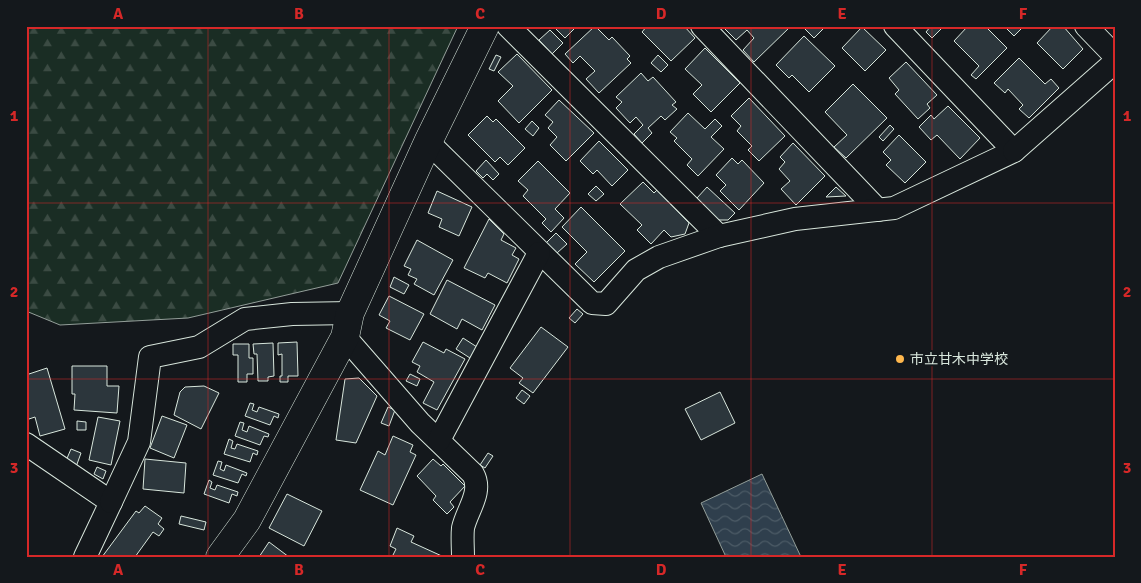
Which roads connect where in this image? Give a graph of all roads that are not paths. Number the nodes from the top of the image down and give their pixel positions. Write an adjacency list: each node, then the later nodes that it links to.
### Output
1 (485, 26): 8 (street)
2 (508, 26): 11 (street)
3 (702, 26): 10 (street)
4 (896, 26): 9 (street)
5 (1086, 26): 6 (street)
6 (1115, 56)
7 (1115, 62): 9 (street)
8 (428, 142): 12 (street); 13 (street)
9 (1014, 151): 10 (street)
10 (878, 210): 11 (street)
11 (718, 236): 12 (street)
12 (539, 253): 14 (street)
13 (347, 325): 14 (street); 16 (street); 18 (street)
14 (439, 440): 19 (street)
15 (26, 444): 16 (street)
16 (111, 502): 17 (street)
17 (86, 557)
18 (220, 557)
19 (463, 557)

